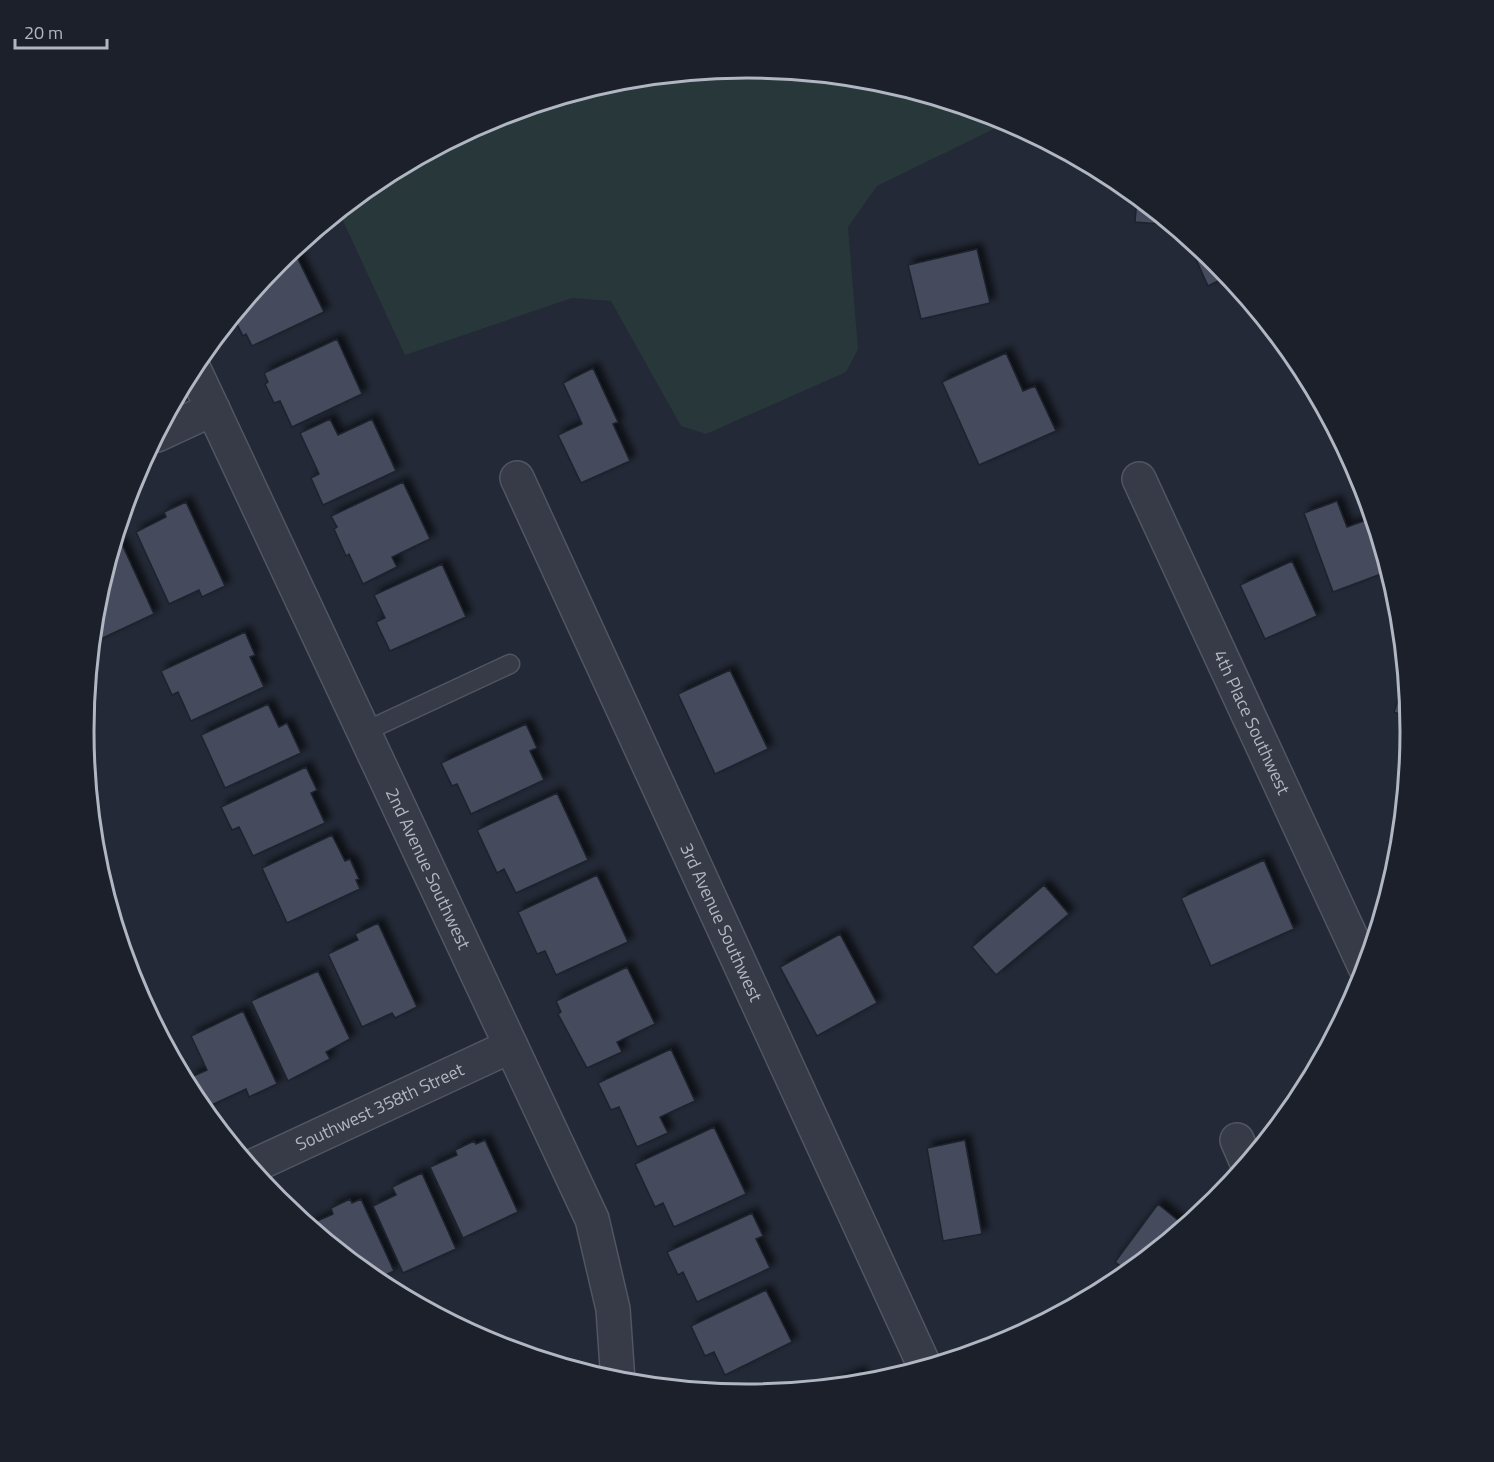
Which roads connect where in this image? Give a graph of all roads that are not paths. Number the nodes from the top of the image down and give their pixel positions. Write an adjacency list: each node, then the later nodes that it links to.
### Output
1 (198, 377): 2 (street, 2nd Avenue Southwest)
2 (213, 409): 3 (street); 7 (street, 2nd Avenue Southwest)
3 (167, 430)
4 (517, 478): 11 (street, 3rd Avenue Southwest)
5 (1139, 479): 8 (street, 4th Place Southwest)
6 (510, 664): 7 (lane)
7 (364, 732): 9 (street, 2nd Avenue Southwest)
8 (1360, 955)
9 (511, 1046): 10 (street, Southwest 358th Street); 12 (street, 2nd Avenue Southwest)
10 (258, 1164)
11 (922, 1360)
12 (617, 1370)

